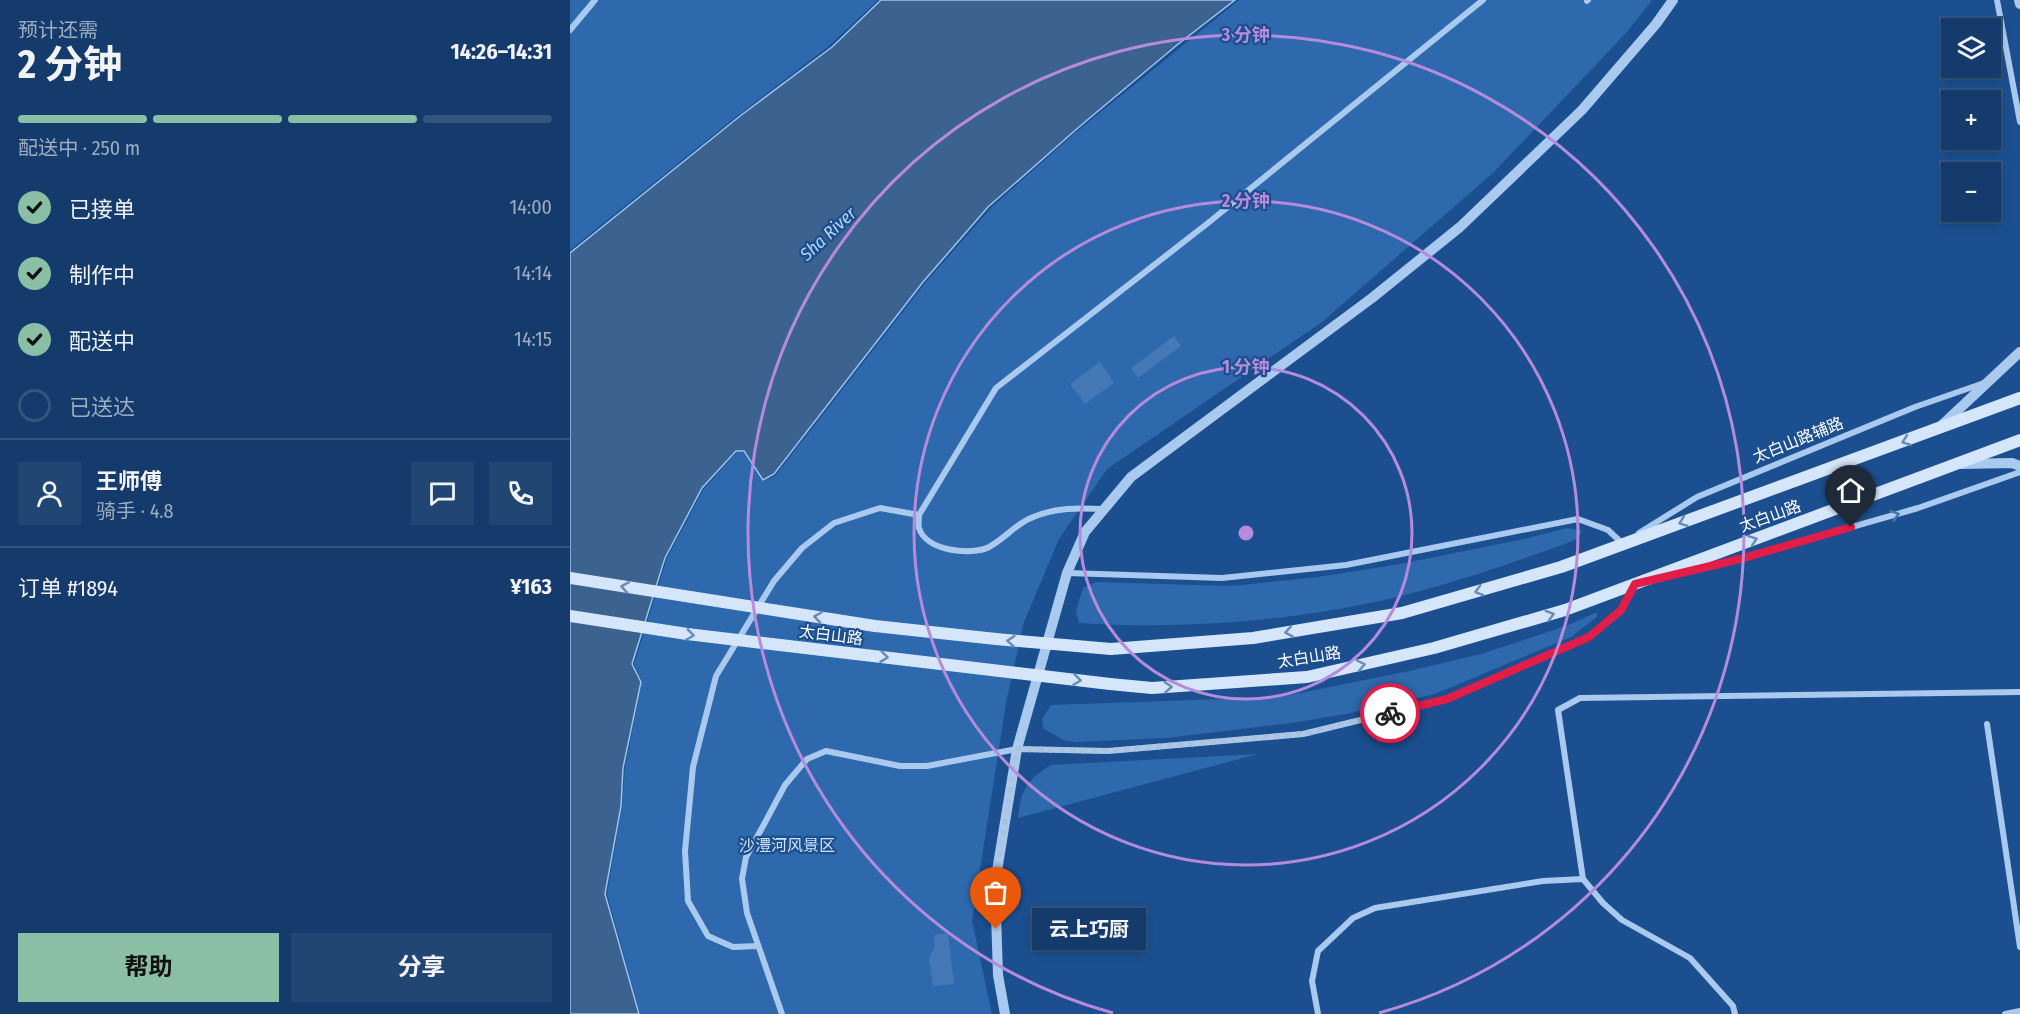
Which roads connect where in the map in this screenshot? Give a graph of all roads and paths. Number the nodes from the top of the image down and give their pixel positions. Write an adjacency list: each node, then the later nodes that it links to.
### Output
1 (595, 0): 5 (street)
2 (1483, 0): 16 (street)
3 (1673, 0): 15 (street)
4 (1997, 0): 6 (street)
5 (570, 30)
6 (2020, 122)
7 (2020, 352): 8 (street)
8 (1993, 380): 10 (street); 17 (street, 太白山路辅路)
9 (2020, 399): 10 (main road, 太白山路)
10 (1937, 430): 17 (main road, 太白山路, one-way to 17)
11 (2020, 440): 12 (main road, 太白山路)
12 (1954, 464): 13 (street); 20 (main road, 太白山路, one-way to 12)
13 (2020, 466)
14 (2020, 471): 20 (street, one-way to 14)
15 (1104, 510): 16 (street); 18 (street)
16 (920, 515): 26 (street)
17 (1623, 544): 18 (street); 19 (main road, 太白山路, one-way to 19, bridge)
18 (1067, 573): 24 (street)
19 (570, 578)
20 (1635, 584): 21 (main road, 太白山路, one-way to 20, bridge); 24 (street)
21 (570, 616)
22 (2020, 692): 25 (street)
23 (1987, 724): 27 (street)
24 (1017, 749): 26 (street); 30 (street)
25 (1583, 879): 31 (street); 32 (street)
26 (758, 946): 29 (street)
27 (2020, 947)
28 (2020, 1011): 33 (street)
29 (782, 1014)
30 (1005, 1014)
31 (1318, 1014)
32 (1735, 1014)
33 (2005, 1014)

